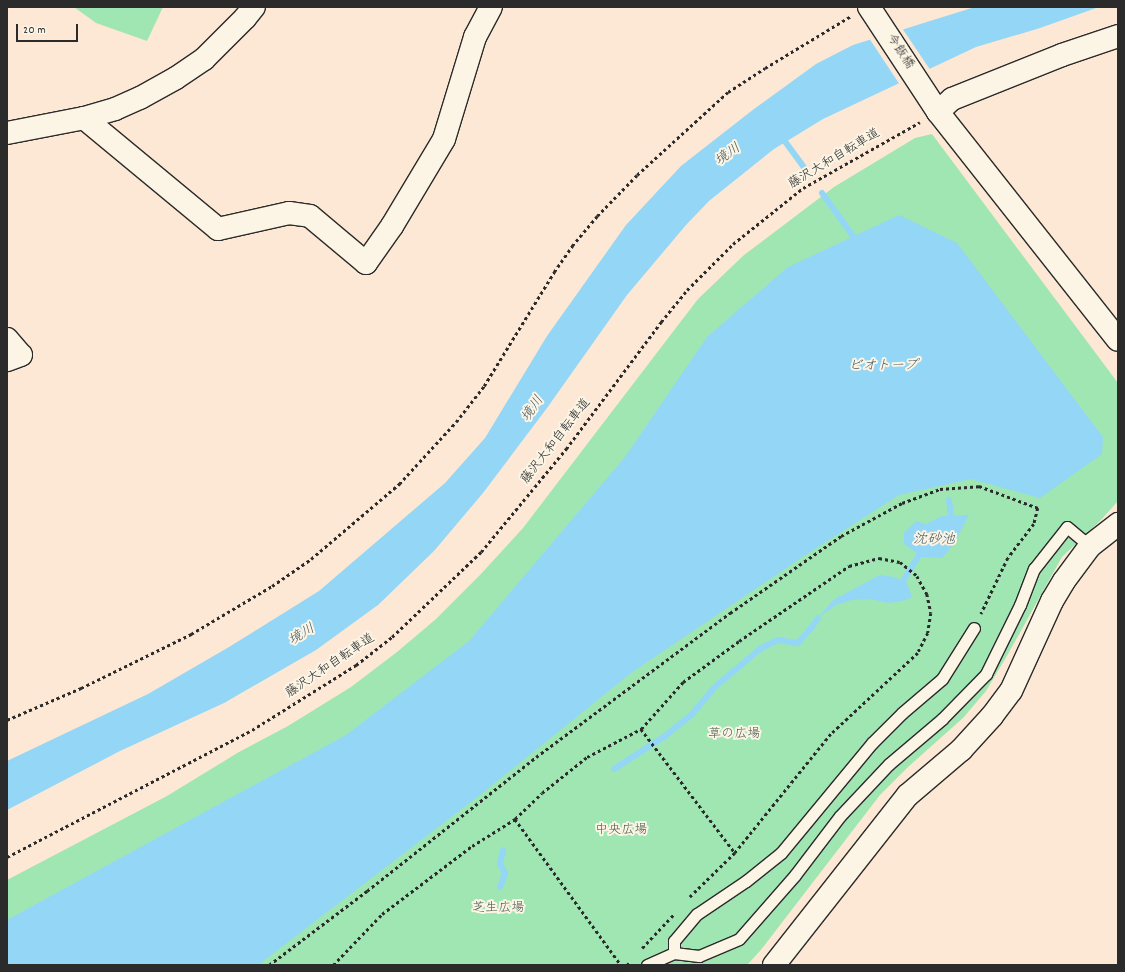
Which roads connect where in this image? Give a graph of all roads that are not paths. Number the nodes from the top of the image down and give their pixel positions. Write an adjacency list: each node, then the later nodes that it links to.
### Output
1 (254, 7): 6 (street)
2 (491, 7): 6 (street)
3 (868, 10): 5 (street, 今飯橋)
4 (1118, 36): 5 (street)
5 (932, 103): 9 (street, 今飯橋)
6 (84, 118): 7 (street)
7 (7, 133)
8 (7, 339): 10 (street)
9 (1118, 340)
10 (7, 360)
11 (1118, 524): 12 (street)
12 (1090, 546): 14 (lane); 16 (street)
13 (974, 628): 14 (lane)
14 (674, 953): 15 (lane)
15 (648, 965)
16 (774, 965)

